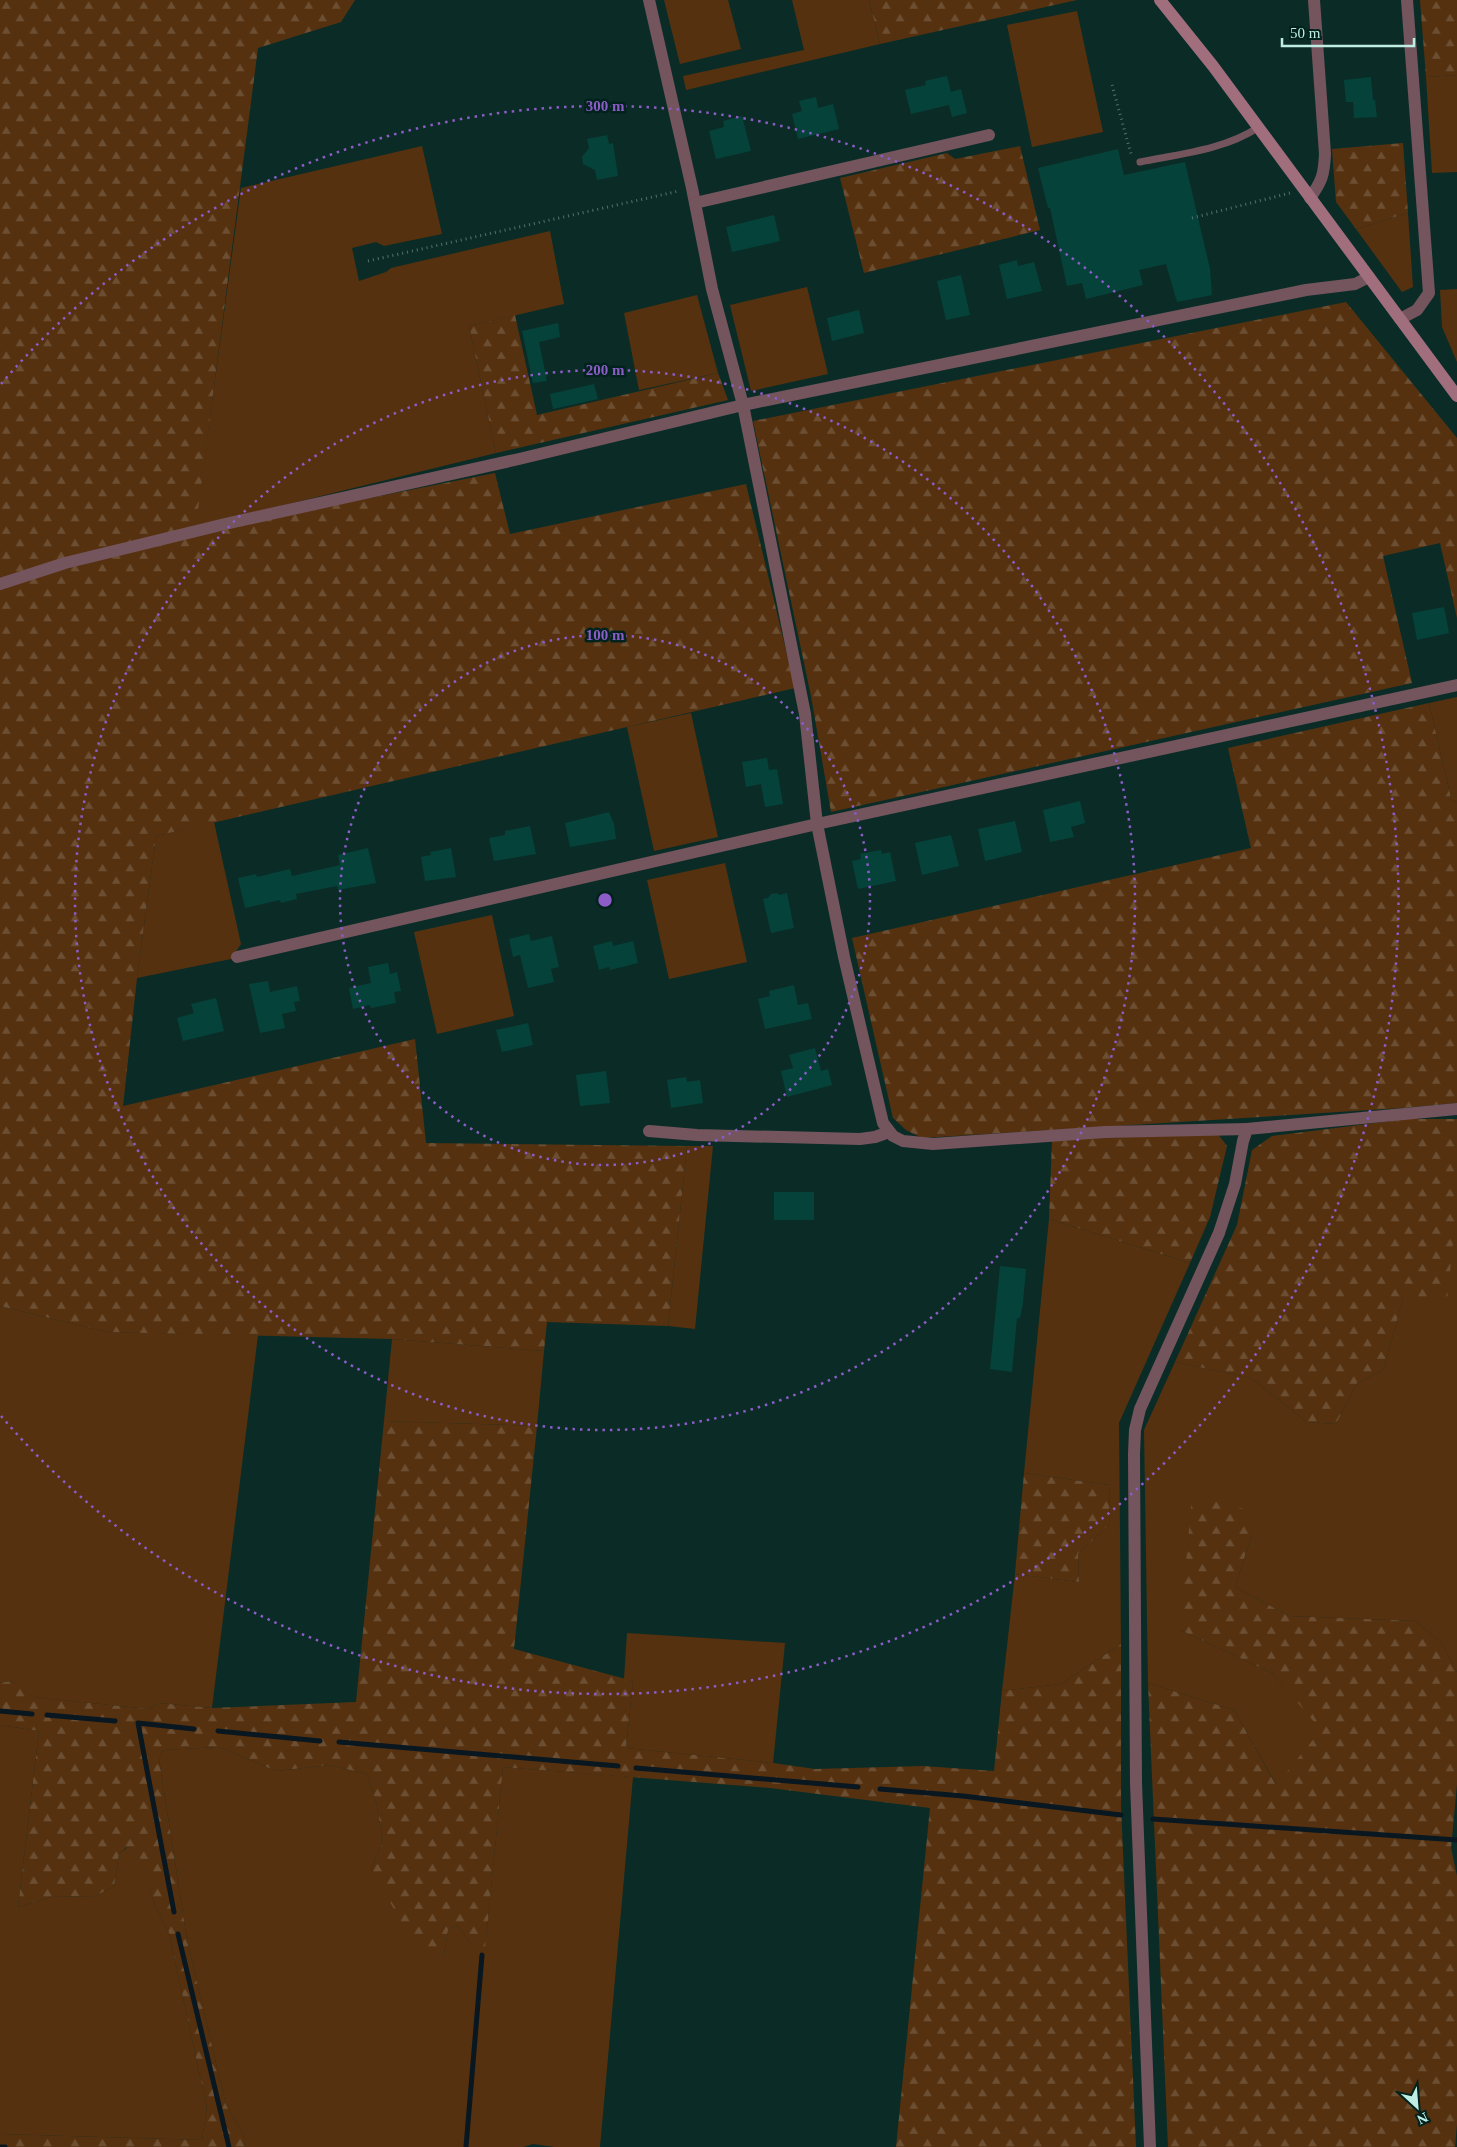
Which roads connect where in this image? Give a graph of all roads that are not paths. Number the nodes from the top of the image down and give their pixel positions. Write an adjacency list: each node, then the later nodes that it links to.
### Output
1 (649, 0): 9 (street)
2 (1160, 0): 5 (street)
3 (1314, 0): 8 (street)
4 (1407, 0): 11 (street)
5 (1259, 127): 7 (lane); 8 (street)
6 (989, 135): 9 (street)
7 (1140, 162)
8 (1310, 198): 10 (street)
9 (695, 203): 13 (street)
10 (1368, 277): 11 (street); 13 (street)
11 (1400, 319): 12 (street)
12 (1457, 396)
13 (743, 405): 14 (street); 16 (street)
14 (0, 584)
15 (1457, 685): 16 (street)
16 (817, 824): 17 (street); 21 (street)
17 (237, 957)
18 (1457, 1109): 19 (street)
19 (1247, 1129): 21 (street); 22 (street)
20 (649, 1131): 21 (street)
21 (889, 1132)
22 (1150, 2147)

